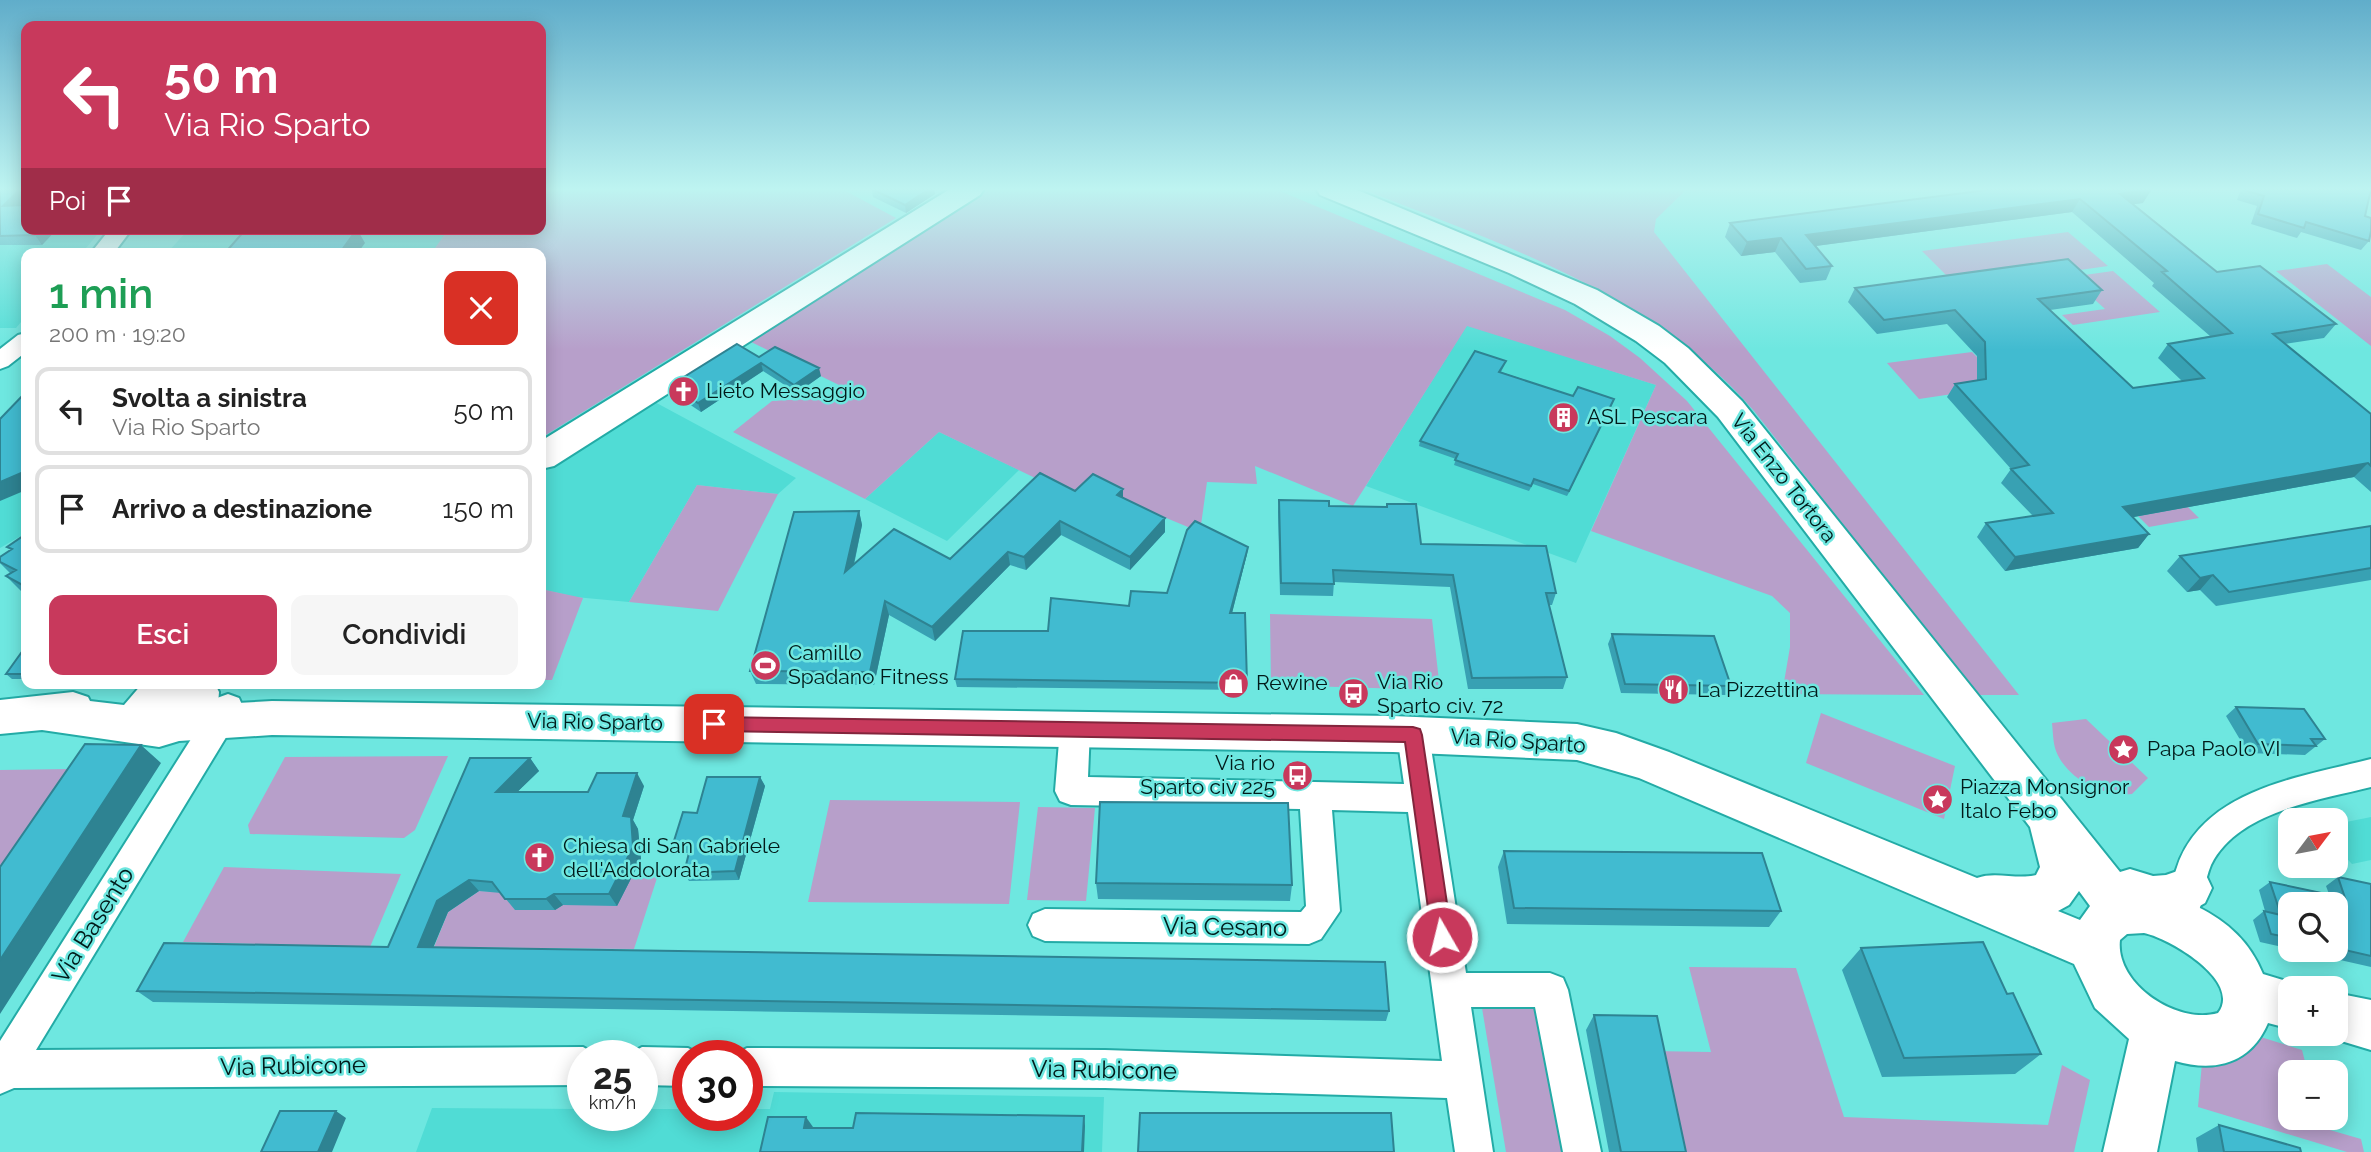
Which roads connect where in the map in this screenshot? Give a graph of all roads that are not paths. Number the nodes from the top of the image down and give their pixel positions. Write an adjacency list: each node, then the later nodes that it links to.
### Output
1 (884, 243): 5 (street)
2 (1461, 243): 13 (street, Via Enzo Tortora)
3 (21, 344): 4 (street)
4 (0, 361)
5 (546, 454)
6 (188, 703): 7 (street, Via Rio Sparto); 8 (street, Via Rio Sparto); 26 (street, Via Basento)
7 (0, 717)
8 (1075, 729): 9 (street, Via Rio Sparto); 11 (street)
9 (1413, 735): 12 (street); 14 (street, Via Rio Sparto)
10 (2371, 774): 15 (street)
11 (1315, 797): 12 (street); 17 (street, Via Cesano)
12 (1422, 799): 19 (street)
13 (2036, 799): 14 (street); 15 (street); 16 (street, Via Enzo Tortora)
14 (1955, 890): 18 (street, Via Rio Sparto)
15 (2185, 905): 16 (street); 20 (street)
16 (2123, 912): 18 (street)
17 (1045, 925)
18 (2094, 949): 23 (street)
19 (1450, 990): 27 (street); 29 (street)
20 (2269, 999): 23 (street)
21 (2348, 1019): 22 (street)
22 (2371, 1024)
23 (2157, 1028): 30 (street)
24 (567, 1066): 26 (street, Via Rubicone)
25 (763, 1067): 27 (street, Via Rubicone)
26 (2, 1072)
27 (1462, 1080): 28 (street)
28 (1474, 1152)
29 (1582, 1152)
30 (2130, 1152)

